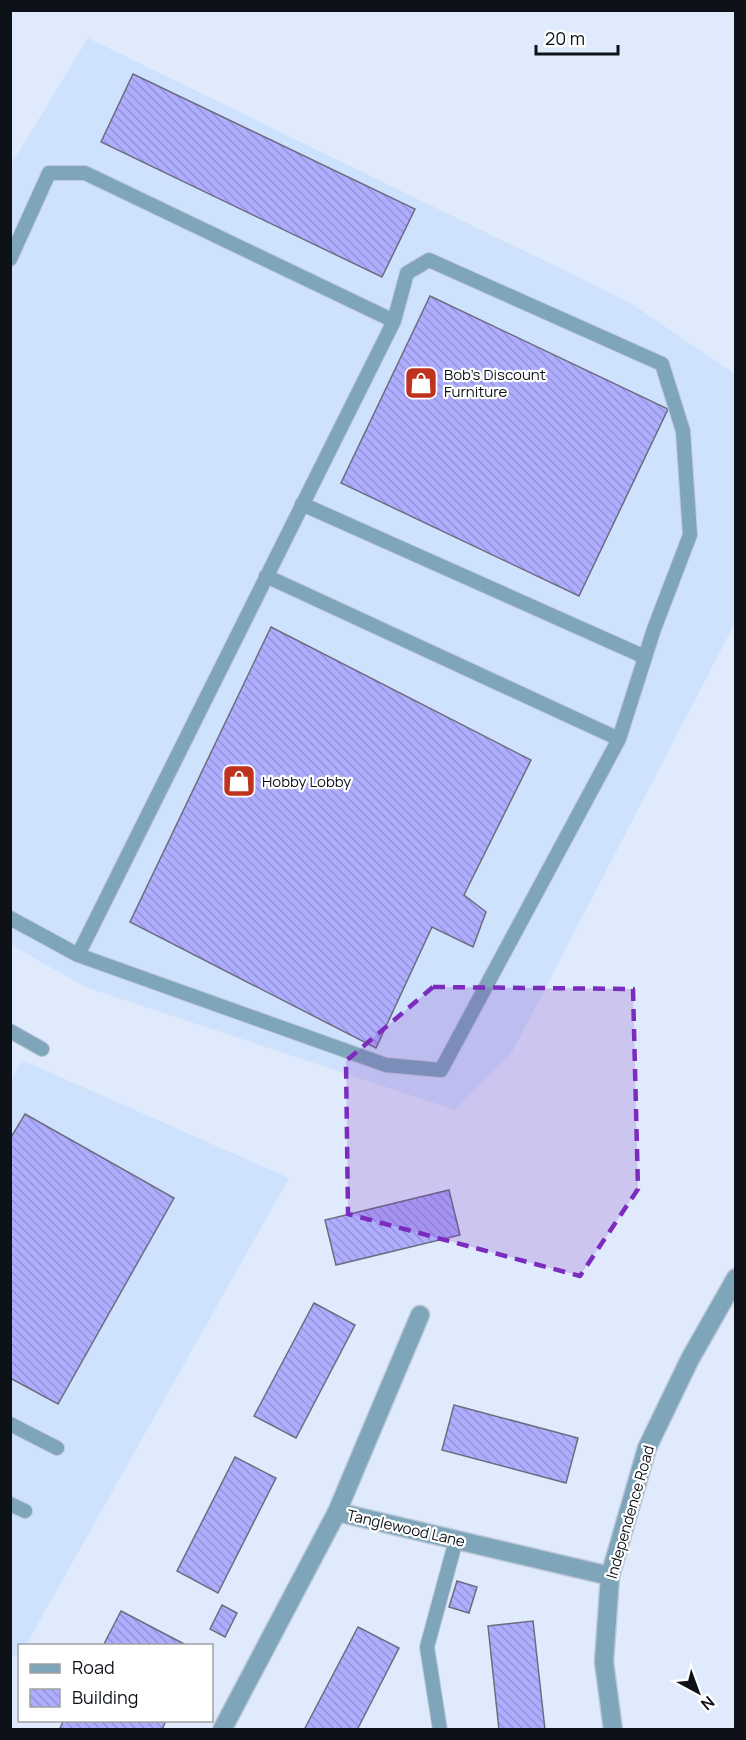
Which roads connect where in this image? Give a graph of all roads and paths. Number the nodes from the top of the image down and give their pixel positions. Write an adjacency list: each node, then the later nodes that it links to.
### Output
1 (10, 259): 2 (lane)
2 (394, 321): 3 (lane); 5 (lane)
3 (302, 504): 4 (lane); 5 (lane)
4 (266, 576): 6 (lane); 8 (lane)
5 (645, 657): 6 (lane)
6 (619, 739): 8 (lane)
7 (10, 918): 8 (lane)
8 (78, 955)
9 (10, 1031): 10 (lane)
10 (42, 1049)
11 (735, 1278): 19 (street, Independence Road)
12 (420, 1315): 17 (street)
13 (10, 1424): 14 (lane)
14 (57, 1448)
15 (10, 1503): 16 (lane)
16 (25, 1511)
17 (337, 1512): 18 (street, Tanglewood Lane); 20 (street, Tanglewood Lane)
18 (456, 1540): 19 (street, Tanglewood Lane); 21 (lane)
19 (610, 1576): 22 (street, Independence Road)
20 (222, 1730)
21 (440, 1730)
22 (613, 1730)

